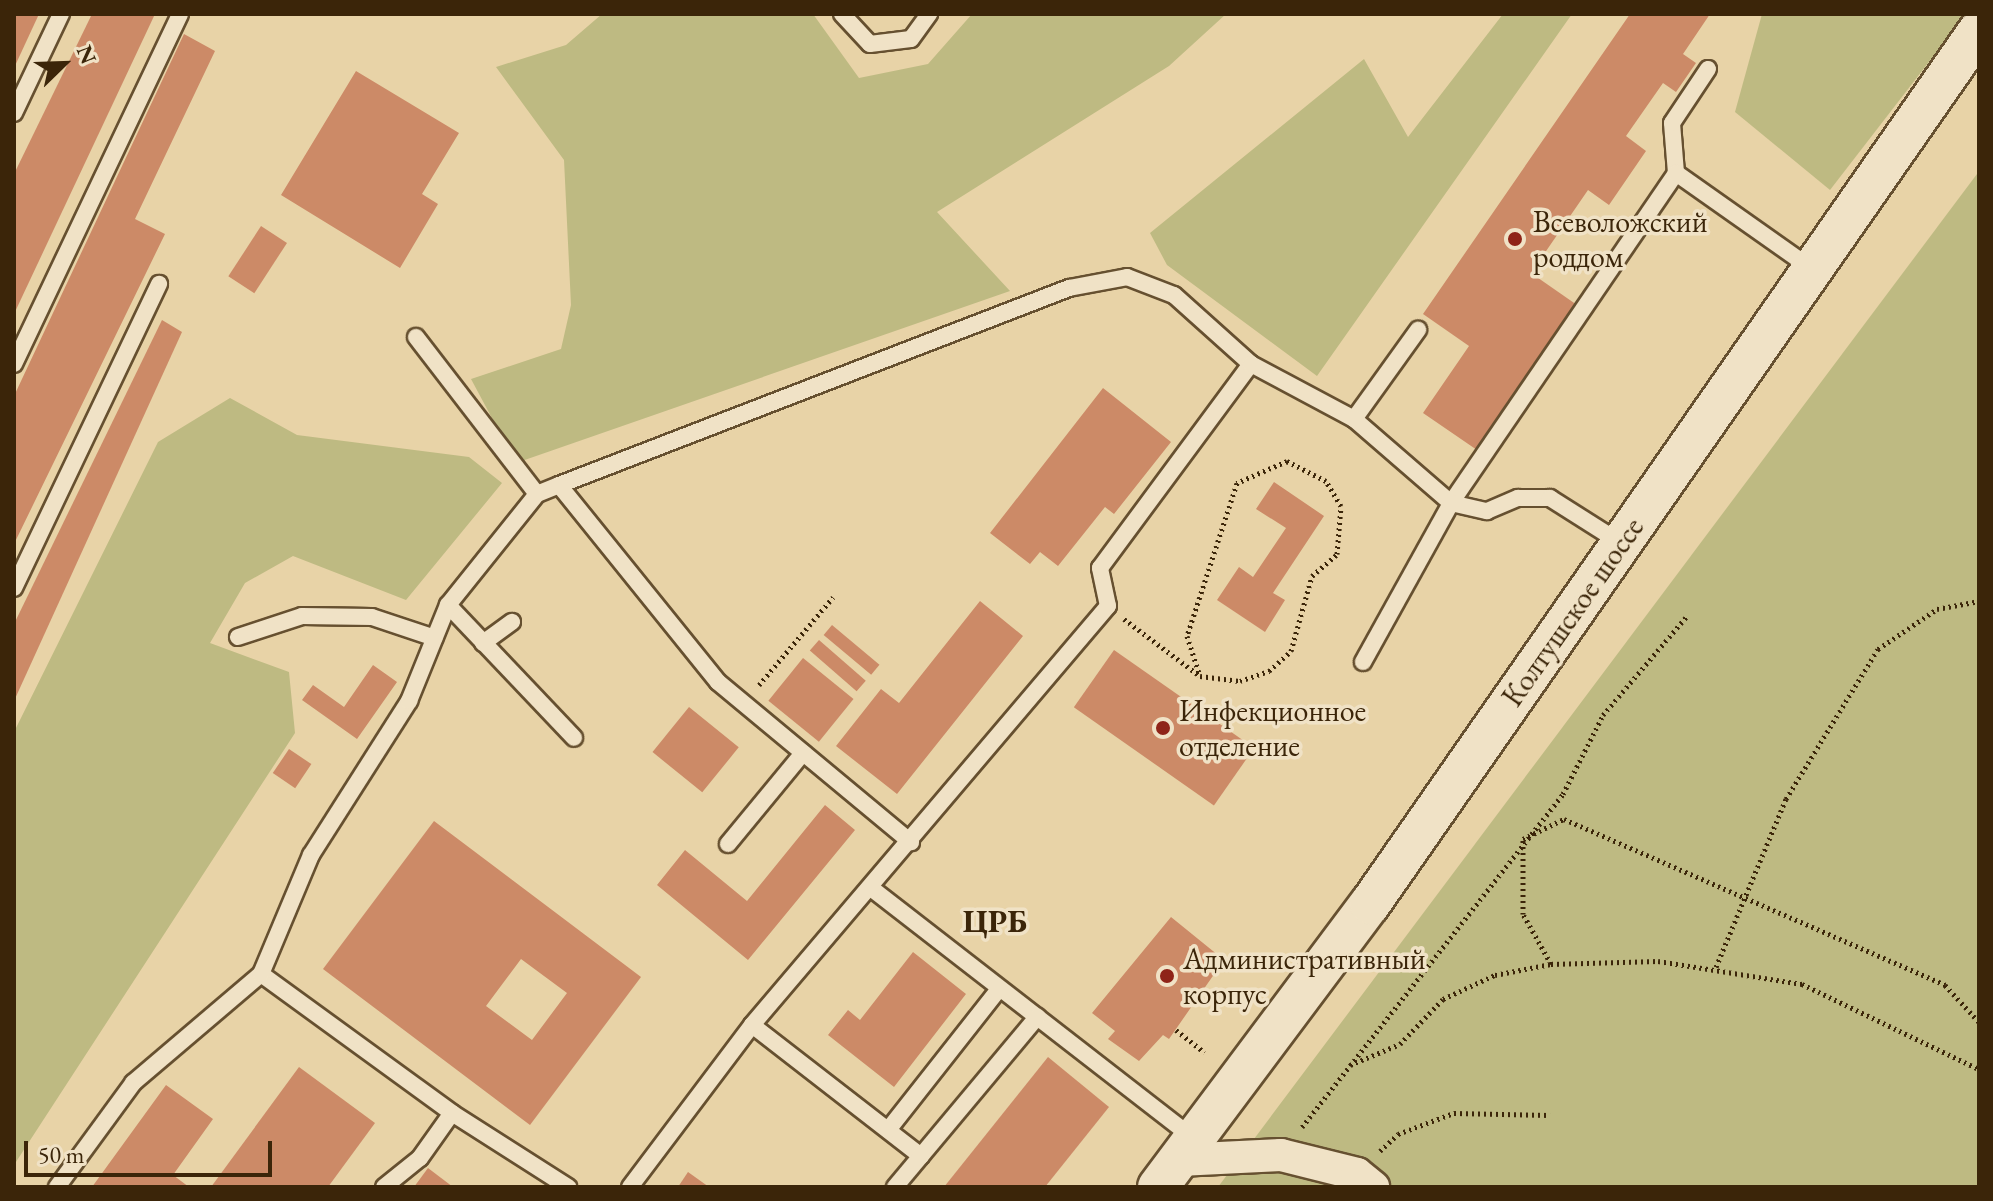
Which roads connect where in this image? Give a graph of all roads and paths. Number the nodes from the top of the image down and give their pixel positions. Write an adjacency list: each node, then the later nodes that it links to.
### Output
1 (61, 14): 8 (lane)
2 (180, 14): 14 (lane)
3 (842, 14): 4 (lane)
4 (929, 14)
5 (1968, 14): 6 (lane)
6 (1974, 43): 10 (street, Колтушское шоссе)
7 (1708, 69): 9 (lane)
8 (14, 113)
9 (1676, 173): 10 (lane); 19 (lane)
10 (1812, 269): 20 (street, Колтушское шоссе)
11 (159, 284): 21 (lane)
12 (1418, 330): 16 (lane)
13 (416, 337): 18 (lane)
14 (14, 364)
15 (1251, 364): 16 (lane); 17 (lane); 25 (lane)
16 (1354, 419): 19 (lane)
17 (559, 485): 18 (lane); 33 (lane)
18 (537, 494): 24 (lane)
19 (1451, 503): 20 (lane); 31 (lane)
20 (1621, 543): 57 (street, Колтушское шоссе)
21 (14, 588)
22 (833, 597): 33 (path)
23 (1979, 601): 40 (path)
24 (448, 605): 29 (lane); 30 (lane)
25 (1108, 606): 32 (path); 37 (lane)
26 (1687, 616): 36 (path)
27 (512, 622): 30 (lane)
28 (238, 637): 29 (lane)
29 (435, 638): 43 (lane)
30 (483, 643): 34 (lane)
31 (1363, 662)
32 (1200, 676): 32 (path)
33 (744, 704): 35 (lane)
34 (574, 738)
35 (803, 753): 37 (lane); 38 (lane)
36 (1523, 839): 40 (path); 41 (path); 50 (path)
37 (911, 842): 39 (lane)
38 (728, 844)
39 (871, 888): 44 (lane); 47 (lane)
40 (1744, 900): 42 (path); 46 (path)
41 (1551, 964): 42 (path); 50 (path)
42 (1716, 967): 51 (path)
43 (261, 974): 52 (lane); 59 (lane)
44 (999, 989): 45 (lane); 54 (lane)
45 (1037, 1017): 56 (lane); 57 (lane)
46 (1979, 1022)
47 (752, 1025): 54 (lane); 62 (lane)
48 (1176, 1030): 49 (path)
49 (1204, 1052)
50 (1349, 1066): 55 (path)
51 (1979, 1069)
52 (452, 1113): 60 (lane); 61 (lane)
53 (1550, 1115): 58 (path)
54 (888, 1130): 56 (lane)
55 (1281, 1155): 57 (street); 58 (street)
56 (921, 1156): 63 (lane)
57 (1177, 1162)
58 (1365, 1181)
59 (57, 1187)
60 (384, 1187)
61 (568, 1187)
62 (630, 1187)
63 (895, 1187)

